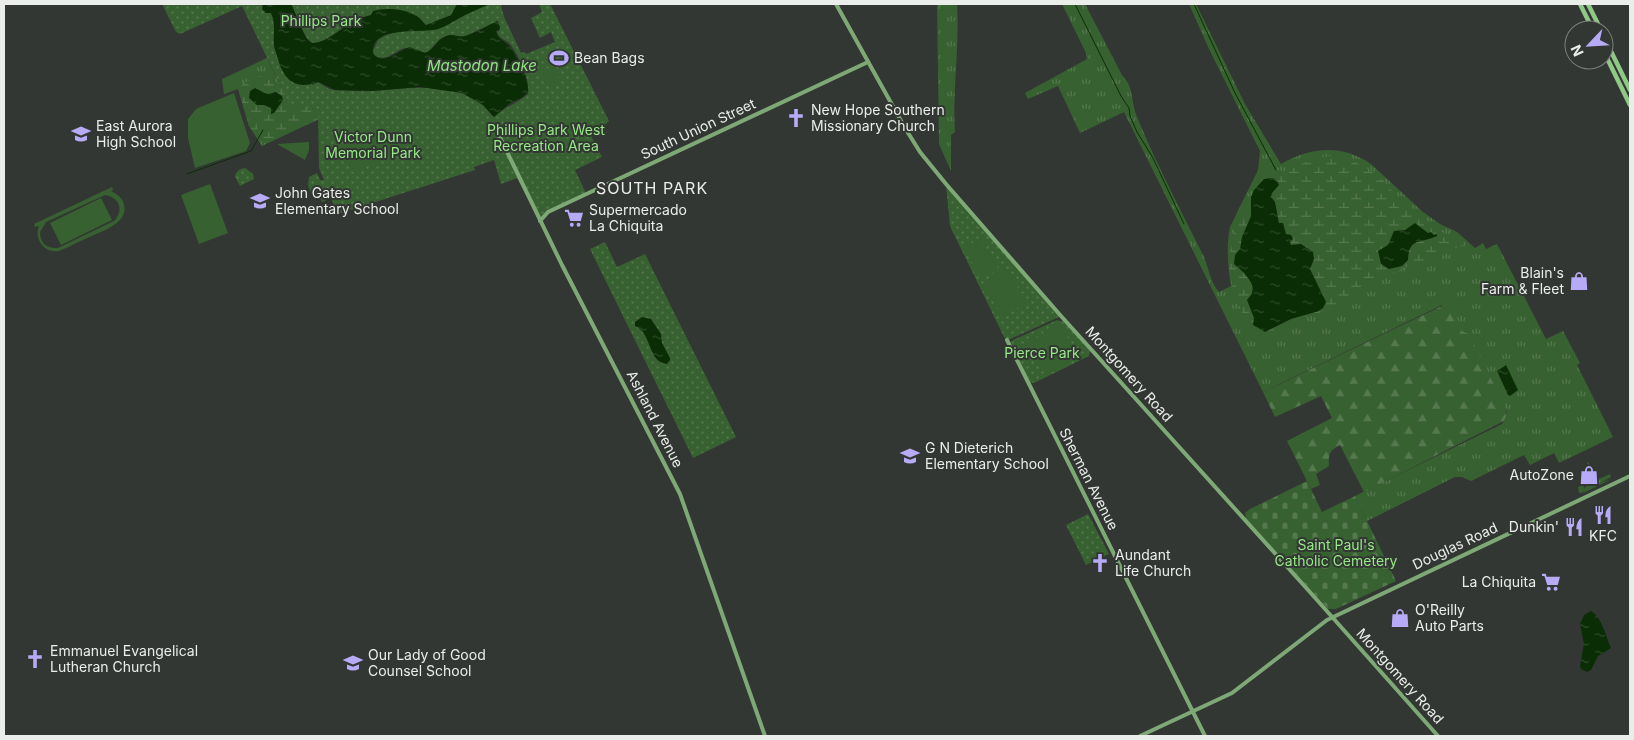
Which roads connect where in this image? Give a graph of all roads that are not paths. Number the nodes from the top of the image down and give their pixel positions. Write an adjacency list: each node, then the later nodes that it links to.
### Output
1 (836, 4): 7 (street, Montgomery Road)
2 (1580, 4): 4 (main road)
3 (1588, 4): 5 (main road)
4 (1588, 20)
5 (1596, 20)
6 (1614, 57): 9 (main road)
7 (868, 62): 12 (street, South Union Street); 15 (street, Montgomery Road)
8 (1613, 70): 10 (main road)
9 (1630, 90)
10 (1630, 105)
11 (494, 125): 12 (street, Ashland Avenue)
12 (540, 221): 17 (street, Ashland Avenue)
13 (1007, 340): 16 (street, Sherman Avenue)
14 (1630, 476): 15 (street, Douglas Road)
15 (1332, 617): 16 (street, Douglas Road); 20 (street, Montgomery Road)
16 (1193, 711): 18 (street, Douglas Road); 19 (street, Sherman Avenue)
17 (765, 736)
18 (1140, 736)
19 (1205, 736)
20 (1438, 736)

